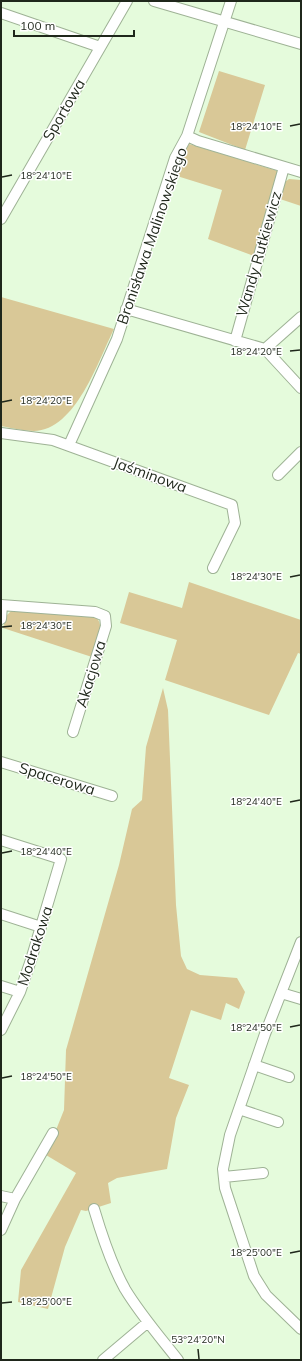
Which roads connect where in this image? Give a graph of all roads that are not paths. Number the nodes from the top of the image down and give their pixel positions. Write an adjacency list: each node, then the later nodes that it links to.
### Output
1 (127, 1): 7 (street, Sportowa)
2 (154, 1): 5 (street)
3 (231, 1): 5 (street, Bronisława Malinowskiego)
4 (1, 13): 7 (street)
5 (224, 23): 6 (street); 8 (street, Bronisława Malinowskiego)
6 (301, 44)
7 (100, 47): 11 (street, Sportowa)
8 (187, 136): 9 (street); 12 (street, Bronisława Malinowskiego)
9 (284, 167): 10 (street); 14 (street, Wandy Rutkiewicz)
10 (301, 172)
11 (1, 219)
12 (126, 309): 14 (street); 18 (street, Bronisława Malinowskiego)
13 (301, 317): 15 (street)
14 (235, 341): 15 (street)
15 (265, 349): 16 (street)
16 (301, 388)
17 (1, 433): 18 (street, Jaśminowa)
18 (69, 445): 21 (street, Jaśminowa)
19 (301, 452): 20 (street)
20 (278, 475)
21 (213, 568)
22 (2, 605): 23 (street); 24 (street, Akacjowa)
23 (1, 619)
24 (73, 732)
25 (1, 762): 26 (street, Spacerowa)
26 (112, 796)
27 (1, 840): 29 (street, Modrakowa)
28 (1, 914): 29 (street)
29 (41, 927): 32 (street, Modrakowa)
30 (301, 942): 33 (street)
31 (1, 986): 32 (street)
32 (20, 992): 35 (street, Modrakowa)
33 (281, 993): 34 (street); 36 (street)
34 (301, 1000)
35 (1, 1030)
36 (254, 1066): 37 (street); 38 (street)
37 (288, 1077)
38 (239, 1109): 39 (street); 42 (street)
39 (278, 1122)
40 (53, 1133): 44 (street)
41 (263, 1173): 42 (street)
42 (224, 1177): 48 (street)
43 (1, 1196): 44 (street)
44 (15, 1199): 46 (street)
45 (94, 1209): 47 (street)
46 (1, 1230)
47 (148, 1322): 49 (street); 50 (street)
48 (301, 1329)
49 (103, 1360)
50 (178, 1360)

